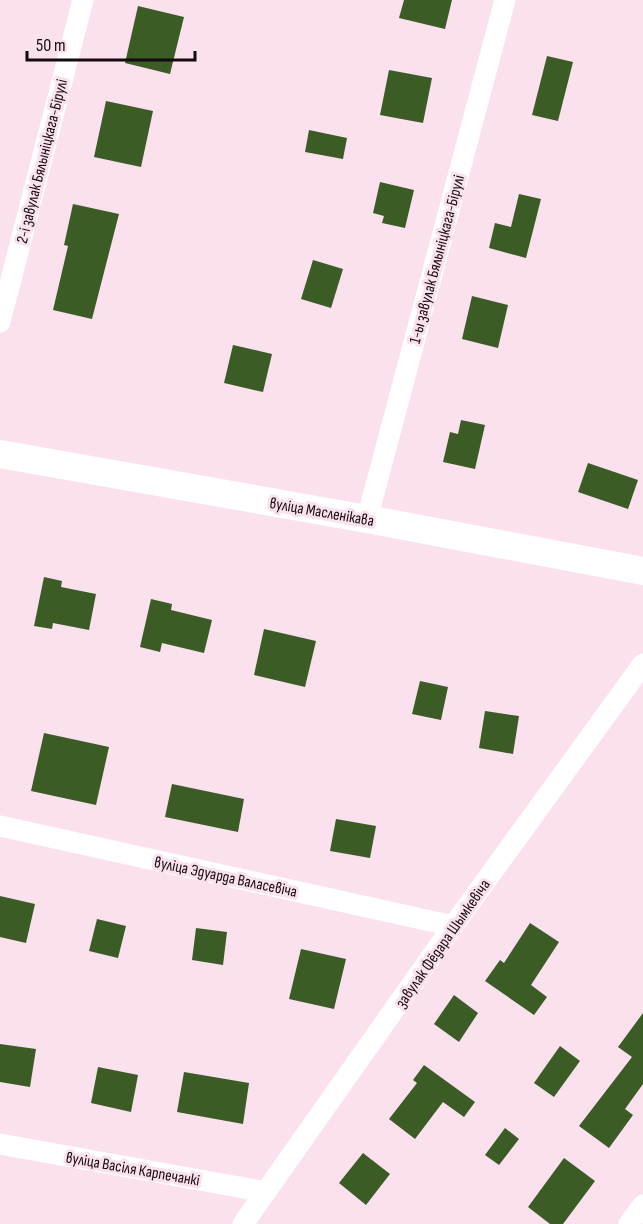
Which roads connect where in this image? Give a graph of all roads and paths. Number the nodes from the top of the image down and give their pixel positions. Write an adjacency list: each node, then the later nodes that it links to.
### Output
1 (83, 0): 3 (street, 2-і завулак Бялыніцкага-Бірулі)
2 (505, 0): 5 (street, 1-ы завулак Бялыніцкага-Бірулі)
3 (0, 322)
4 (0, 454): 5 (main road, вуліца Масленікава)
5 (367, 519): 6 (main road, вуліца Масленікава)
6 (643, 571)
7 (643, 664): 9 (street, завулак Фёдара Шымкевіча)
8 (0, 826): 9 (street, вуліца Эдуарда Валасевіча)
9 (453, 926): 11 (street, завулак Фёдара Шымкевіча)
10 (0, 1144): 11 (street, вуліца Васіля Карпечанкі)
11 (266, 1192): 13 (street, завулак Фёдара Шымкевіча)
12 (643, 1205): 14 (street)
13 (243, 1224)
14 (629, 1224)

